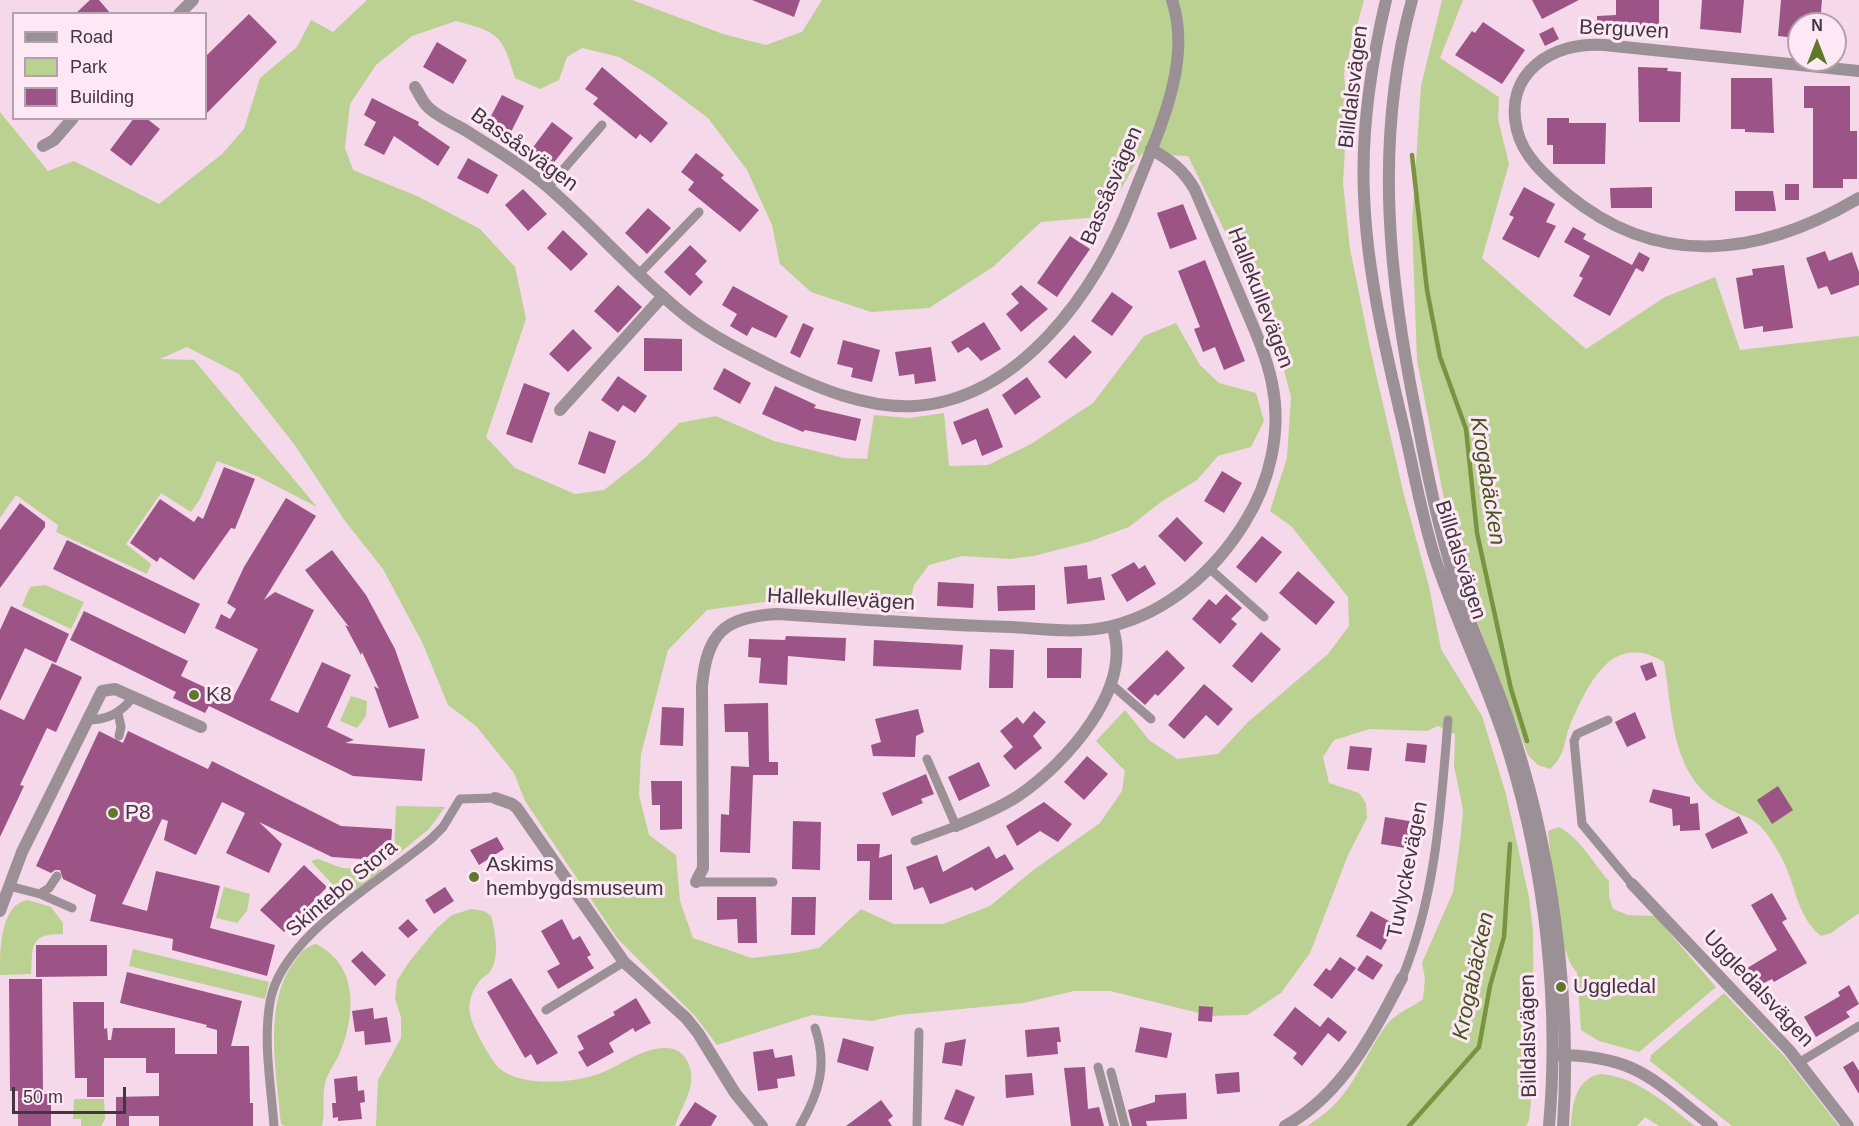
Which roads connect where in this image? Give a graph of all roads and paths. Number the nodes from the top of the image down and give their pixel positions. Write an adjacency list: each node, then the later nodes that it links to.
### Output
1 (193, 0): 5 (street)
2 (1172, 0): 11 (street, Bassåsvägen)
3 (1386, 0): 48 (street, Billdalsvägen)
4 (1412, 0): 48 (street, Billdalsvägen)
5 (180, 12)
6 (1859, 71): 13 (street, Berguven)
7 (415, 87): 12 (street, Bassåsvägen)
8 (71, 120): 10 (street)
9 (602, 125): 12 (lane)
10 (43, 146)
11 (1151, 149): 16 (street, Bassåsvägen); 18 (street, Hallekullevägen)
12 (548, 187): 15 (street, Bassåsvägen)
13 (1859, 198)
14 (699, 212): 15 (lane)
15 (639, 274): 16 (street, Bassåsvägen)
16 (663, 296): 17 (street)
17 (560, 410)
18 (1209, 568): 19 (lane); 20 (street, Hallekullevägen)
19 (1264, 617)
20 (1112, 626): 21 (street); 35 (street, Hallekullevägen)
21 (1111, 684): 24 (lane); 32 (street)
22 (133, 697): 23 (lane); 25 (street); 28 (street)
23 (118, 713): 25 (lane); 29 (lane)
24 (1151, 718)
25 (86, 720): 38 (street)
26 (1448, 720): 43 (lane, Tuvlyckevägen)
27 (1608, 720): 37 (lane)
28 (201, 728)
29 (119, 736)
30 (927, 759): 32 (lane)
31 (495, 798): 42 (street); 52 (lane, Skintebo Stora)
32 (956, 826): 33 (lane)
33 (915, 841)
34 (57, 876): 39 (lane)
35 (696, 882): 36 (lane)
36 (773, 882)
37 (1632, 884): 49 (street, Uggledalsvägen)
38 (9, 886): 39 (lane); 41 (street)
39 (40, 894): 40 (lane)
40 (72, 908)
41 (0, 911)
42 (624, 962): 44 (lane); 53 (street)
43 (1402, 978): 58 (street, Tuvlyckevägen)
44 (546, 1010)
45 (1859, 1026): 49 (lane)
46 (815, 1028): 54 (lane)
47 (919, 1032): 55 (lane)
48 (1558, 1055): 59 (street, Billdalsvägen); 60 (street, Billdalsvägen); 61 (street)
49 (1800, 1062): 62 (street, Uggledalsvägen)
50 (1098, 1067): 56 (lane)
51 (1111, 1072): 57 (lane)
52 (274, 1126)
53 (762, 1126)
54 (800, 1126)
55 (917, 1126)
56 (1114, 1126)
57 (1125, 1126)
58 (1285, 1126)
59 (1549, 1126)
60 (1563, 1126)
61 (1712, 1126)
62 (1848, 1126)

